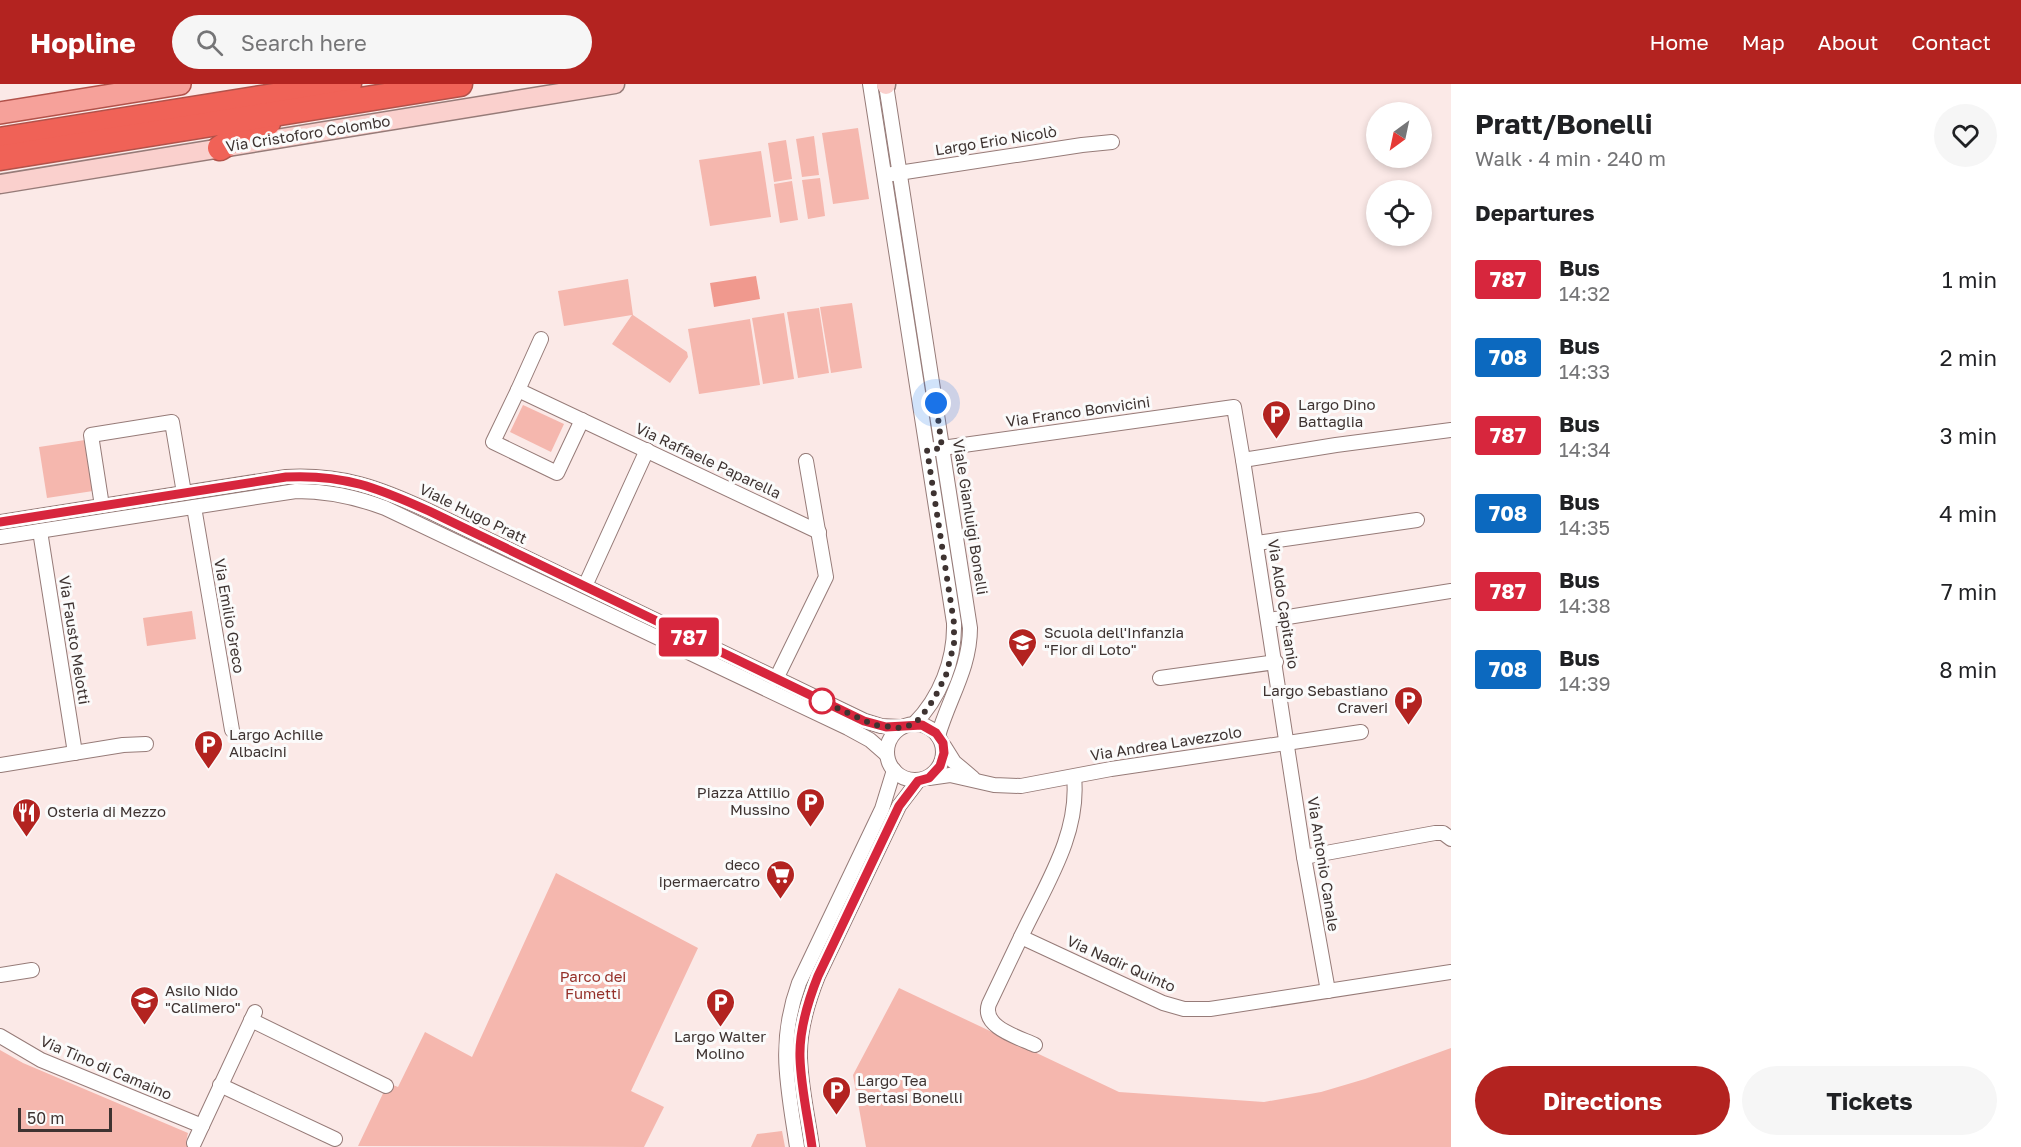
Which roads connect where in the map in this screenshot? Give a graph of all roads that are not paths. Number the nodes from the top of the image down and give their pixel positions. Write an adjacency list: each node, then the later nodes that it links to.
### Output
1 (349, 84): 8 (highway)
2 (460, 84): 6 (highway, Via Cristoforo Colombo)
3 (615, 84): 10 (main road, Via Cristoforo Colombo)
4 (881, 84): 12 (street, Viale Gianluigi Bonelli); 13 (street, Viale Gianluigi Bonelli)
5 (172, 85): 7 (main road)
6 (387, 96): 10 (highway); 11 (highway, Via Cristoforo Colombo)
7 (0, 113)
8 (0, 140)
9 (1112, 142): 12 (street, Largo Erio Nicolò)
10 (220, 148): 14 (main road, Via Cristoforo Colombo)
11 (0, 158)
12 (899, 172): 13 (street, Largo Erio Nicolò); 19 (street, Viale Gianluigi Bonelli)
13 (885, 175): 21 (street, Viale Gianluigi Bonelli)
14 (2, 184)
15 (541, 339): 16 (street)
16 (518, 390): 17 (street, Via Raffaele Paparella); 17 (street)
17 (582, 420): 20 (street, Via Raffaele Paparella)
18 (1451, 430): 23 (street)
19 (942, 448): 21 (street, Via Franco Bonvicini); 23 (street, Via Franco Bonvicini); 43 (street, Viale Gianluigi Bonelli)
20 (647, 450): 30 (street, Via Raffaele Paparella); 33 (street)
21 (927, 450): 39 (street, Viale Gianluigi Bonelli)
22 (806, 461): 30 (street)
23 (1244, 465): 32 (street, Via Aldo Capitanio)
24 (184, 493): 25 (street, Viale Hugo Pratt); 25 (street); 33 (street, Viale Hugo Pratt)
25 (102, 506): 28 (street, Viale Hugo Pratt)
26 (194, 507): 29 (street); 41 (street, Via Emilio Greco); 47 (street)
27 (1417, 520): 32 (street)
28 (0, 522)
29 (40, 531): 31 (street); 46 (street, Via Fausto Melotti)
30 (819, 532): 38 (street)
31 (0, 537)
32 (1257, 543): 35 (street, Via Aldo Capitanio)
33 (585, 586): 38 (street, Viale Hugo Pratt)
34 (1451, 591): 35 (street)
35 (1269, 620): 36 (street, Via Aldo Capitanio)
36 (1276, 662): 37 (street); 44 (street, Via Aldo Capitanio)
37 (1160, 678)
38 (776, 679): 40 (street, Viale Hugo Pratt)
39 (914, 724): 40 (street); 43 (street)
40 (900, 728): 47 (street)
41 (232, 730)
42 (1361, 732): 44 (street, Via Andrea Lavezzolo)
43 (941, 739): 51 (street); 52 (street)
44 (1288, 742): 50 (street, Via Andrea Lavezzolo); 54 (street, Via Antonio Canale)
45 (146, 744): 46 (street)
46 (75, 753): 48 (street)
47 (886, 754): 49 (street)
48 (0, 765)
49 (894, 770): 51 (street); 67 (street)
50 (1074, 777): 52 (street, Via Andrea Lavezzolo); 55 (street)
51 (923, 779): 52 (street, Via Andrea Lavezzolo); 68 (street)
52 (977, 781)
53 (1451, 839): 54 (street)
54 (1304, 856): 59 (street, Via Antonio Canale)
55 (1021, 937): 59 (street, Via Nadir Quinto); 61 (street)
56 (32, 970): 58 (street)
57 (1451, 972): 59 (street, Via Nadir Quinto)
58 (0, 975)
59 (1328, 990)
60 (0, 1036): 64 (street, Via Tino di Camaino)
61 (1035, 1045)
62 (220, 1085): 63 (street); 64 (street); 65 (street)
63 (386, 1086)
64 (202, 1126): 66 (street)
65 (335, 1139)
66 (194, 1143)
67 (797, 1147)
68 (812, 1147)

